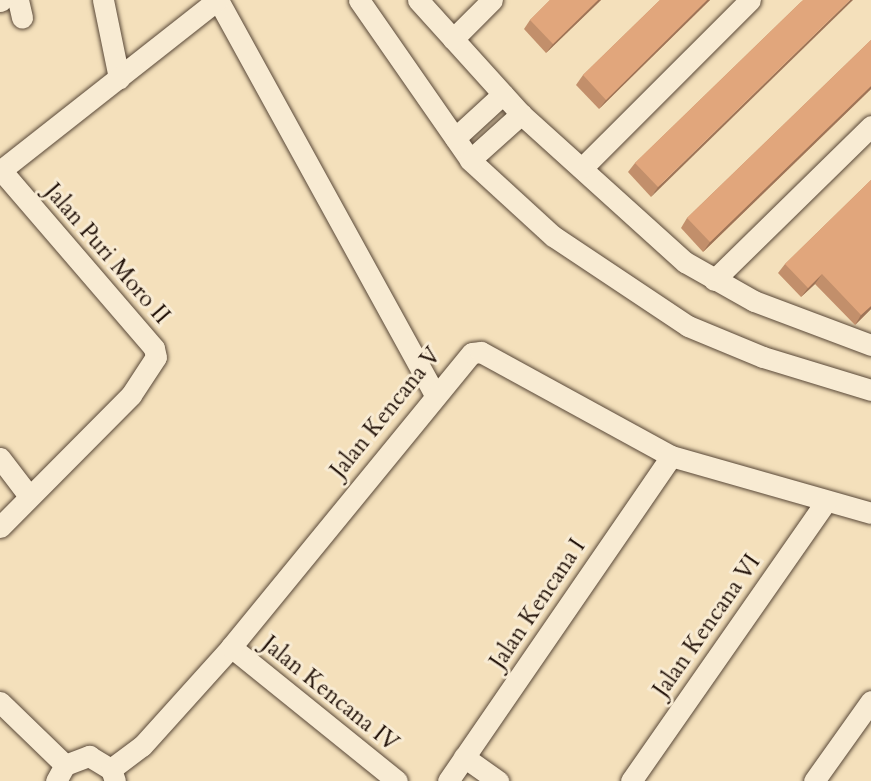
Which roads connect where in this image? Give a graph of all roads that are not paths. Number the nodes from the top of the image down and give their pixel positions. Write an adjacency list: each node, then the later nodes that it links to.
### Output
1 (103, 0): 8 (street)
2 (217, 0): 8 (street); 19 (street)
3 (359, 0): 12 (street)
4 (418, 0): 7 (street)
5 (492, 0): 7 (street)
6 (750, 0): 14 (street)
7 (453, 39): 9 (street)
8 (119, 78): 15 (street)
9 (503, 94): 10 (street); 12 (street)
10 (521, 114): 13 (street); 14 (street)
11 (871, 127): 16 (street)
12 (455, 138): 13 (street)
13 (471, 160): 18 (street)
14 (583, 167): 16 (street)
15 (0, 171): 22 (street, Jalan Puri Moro II)
16 (714, 280): 17 (street)
17 (871, 345)
18 (871, 390)
19 (435, 394): 20 (street, Jalan Kencana V); 26 (street, Jalan Kencana V)
20 (671, 456): 23 (street, Jalan Kencana V); 29 (street, Jalan Kencana I)
21 (0, 457): 22 (street)
22 (29, 496): 25 (street)
23 (826, 501): 24 (street, Jalan Kencana V); 35 (street, Jalan Kencana VI)
24 (871, 513)
25 (0, 527)
26 (231, 647): 31 (street, Jalan Kencana V); 32 (street, Jalan Kencana IV)
27 (871, 701): 36 (street)
28 (0, 702): 30 (street)
29 (464, 757): 33 (street, Jalan Kencana I); 34 (street)
30 (60, 773): 31 (street)
31 (114, 776)
32 (397, 781)
33 (448, 781)
34 (498, 781)
35 (631, 781)
36 (814, 781)

